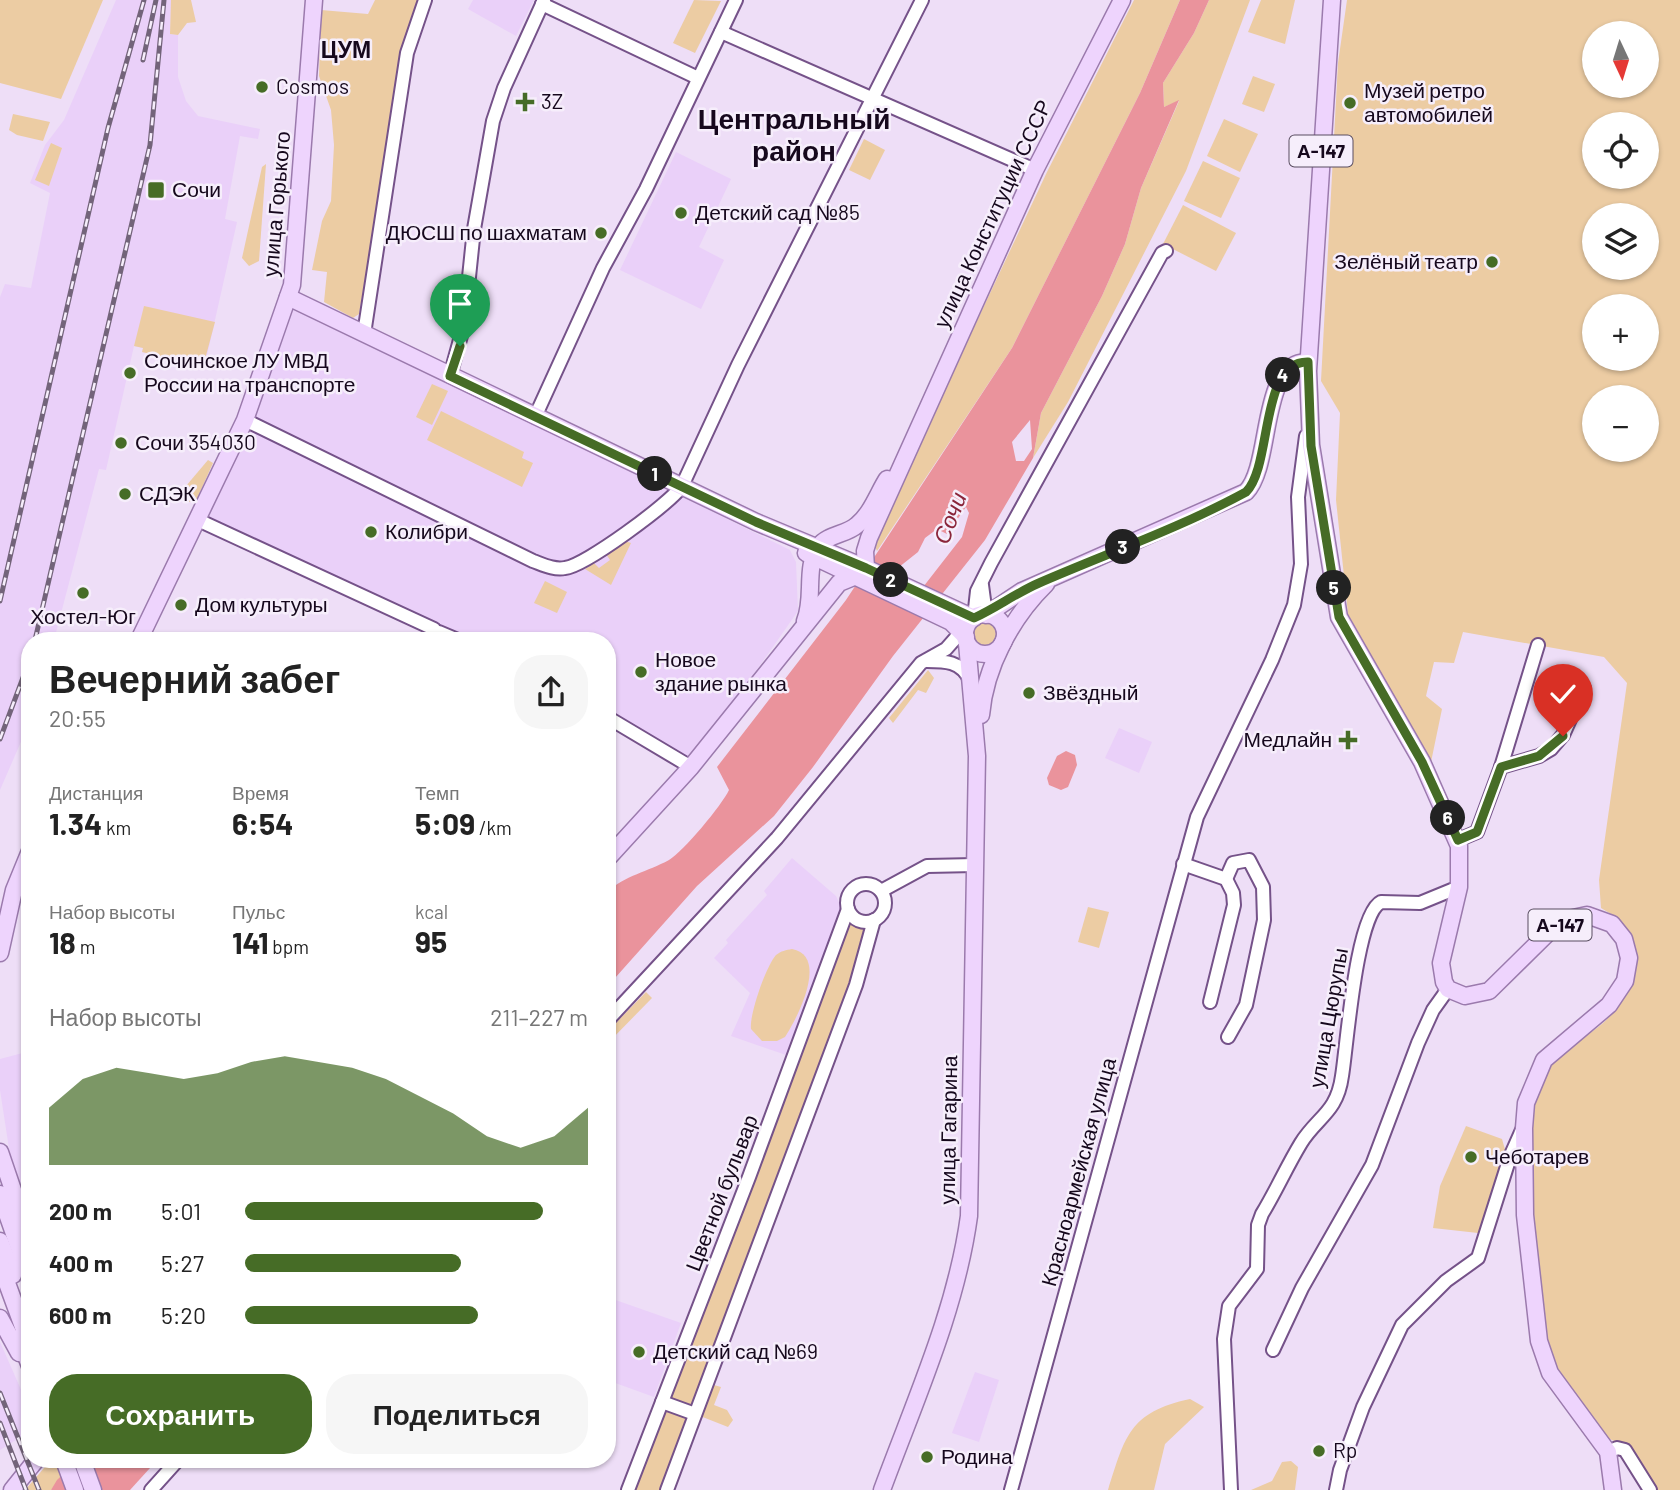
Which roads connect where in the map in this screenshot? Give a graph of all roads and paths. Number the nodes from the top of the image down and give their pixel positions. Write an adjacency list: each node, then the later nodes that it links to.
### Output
1 (314, 0): 13 (main road, улица Горького)
2 (425, 0): 14 (street)
3 (736, 0): 8 (street)
4 (922, 0): 10 (street)
5 (1122, 0): 11 (main road, улица Конституции СССР)
6 (1332, 0): 15 (main road, А-147)
7 (543, 2): 9 (street); 16 (street)
8 (720, 32): 9 (street); 10 (street)
9 (698, 78): 17 (street)
10 (870, 99): 11 (street); 21 (street)
11 (1035, 170): 20 (main road, улица Конституции СССР)
12 (1166, 251): 31 (street)
13 (288, 297): 14 (main road); 18 (main road, улица Горького)
14 (364, 334): 16 (main road)
15 (1308, 362): 19 (main road, А-147); 27 (main road)
16 (450, 376): 17 (main road)
17 (535, 417): 21 (main road)
18 (244, 420): 21 (street); 24 (main road, улица Горького)
19 (1308, 421): 22 (main road, А-147); 23 (street, А-147)
20 (908, 448): 25 (main road); 26 (main road)
21 (682, 486): 25 (main road)
22 (1322, 501): 23 (street); 41 (main road, А-147)
23 (1300, 516): 43 (street, Красноармейская улица)
24 (198, 520): 29 (main road, улица Горького); 30 (street)
25 (816, 552): 26 (main road); 28 (main road)
26 (860, 574): 28 (main road); 31 (main road)
27 (1053, 578): 31 (main road); 32 (main road)
28 (802, 628): 39 (main road)
29 (143, 632)
30 (440, 632)
31 (969, 635): 32 (main road); 32 (main road); 34 (street); 34 (street); 35 (main road)
32 (1002, 645): 38 (main road)
33 (1538, 645): 40 (street)
34 (923, 661): 35 (street); 54 (street)
35 (971, 682): 38 (main road)
36 (1584, 688): 40 (street)
37 (616, 722): 39 (street)
38 (977, 755): 44 (main road, улица Гагарина)
39 (691, 767): 42 (main road)
40 (1501, 767): 41 (street)
41 (1458, 840): 47 (main road, А-147)
42 (616, 849)
43 (1183, 864): 46 (street); 86 (street, Красноармейская улица)
44 (975, 865): 48 (street); 85 (main road, улица Гагарина)
45 (21, 873): 51 (main road)
46 (1226, 878): 53 (street); 55 (street)
47 (1459, 887): 52 (main road, А-147); 87 (street, улица Цюрупы)
48 (881, 891): 49 (street); 50 (street)
49 (848, 909): 50 (street); 70 (street, Цветной бульвар)
50 (874, 920): 71 (street)
51 (0, 945)
52 (1448, 989): 56 (main road, А-147); 68 (street)
53 (1210, 1002)
54 (616, 1011)
55 (1228, 1037)
56 (1524, 1128): 72 (main road, А-147); 88 (street)
57 (0, 1152): 59 (main road)
58 (1, 1197): 61 (main road)
59 (21, 1214)
60 (0, 1241): 64 (main road)
61 (21, 1254)
62 (0, 1264): 66 (main road)
63 (0, 1287): 67 (main road)
64 (21, 1296)
65 (0, 1318): 69 (main road)
66 (21, 1321)
67 (21, 1342)
68 (1273, 1350)
69 (21, 1359)
70 (662, 1402): 71 (street); 83 (street, Цветной бульвар)
71 (695, 1414): 84 (street)
72 (1608, 1452): 89 (main road, А-147); 90 (street)
73 (30, 1468): 78 (main road)
74 (67, 1468): 79 (main road)
75 (85, 1468): 80 (main road)
76 (170, 1468): 81 (street)
77 (173, 1468): 82 (street)
78 (12, 1490)
79 (75, 1490)
80 (93, 1490)
81 (151, 1490)
82 (167, 1490)
83 (628, 1490)
84 (667, 1490)
85 (882, 1490)
86 (1011, 1490)
87 (1231, 1490)
88 (1336, 1490)
89 (1613, 1490)
90 (1650, 1490)

